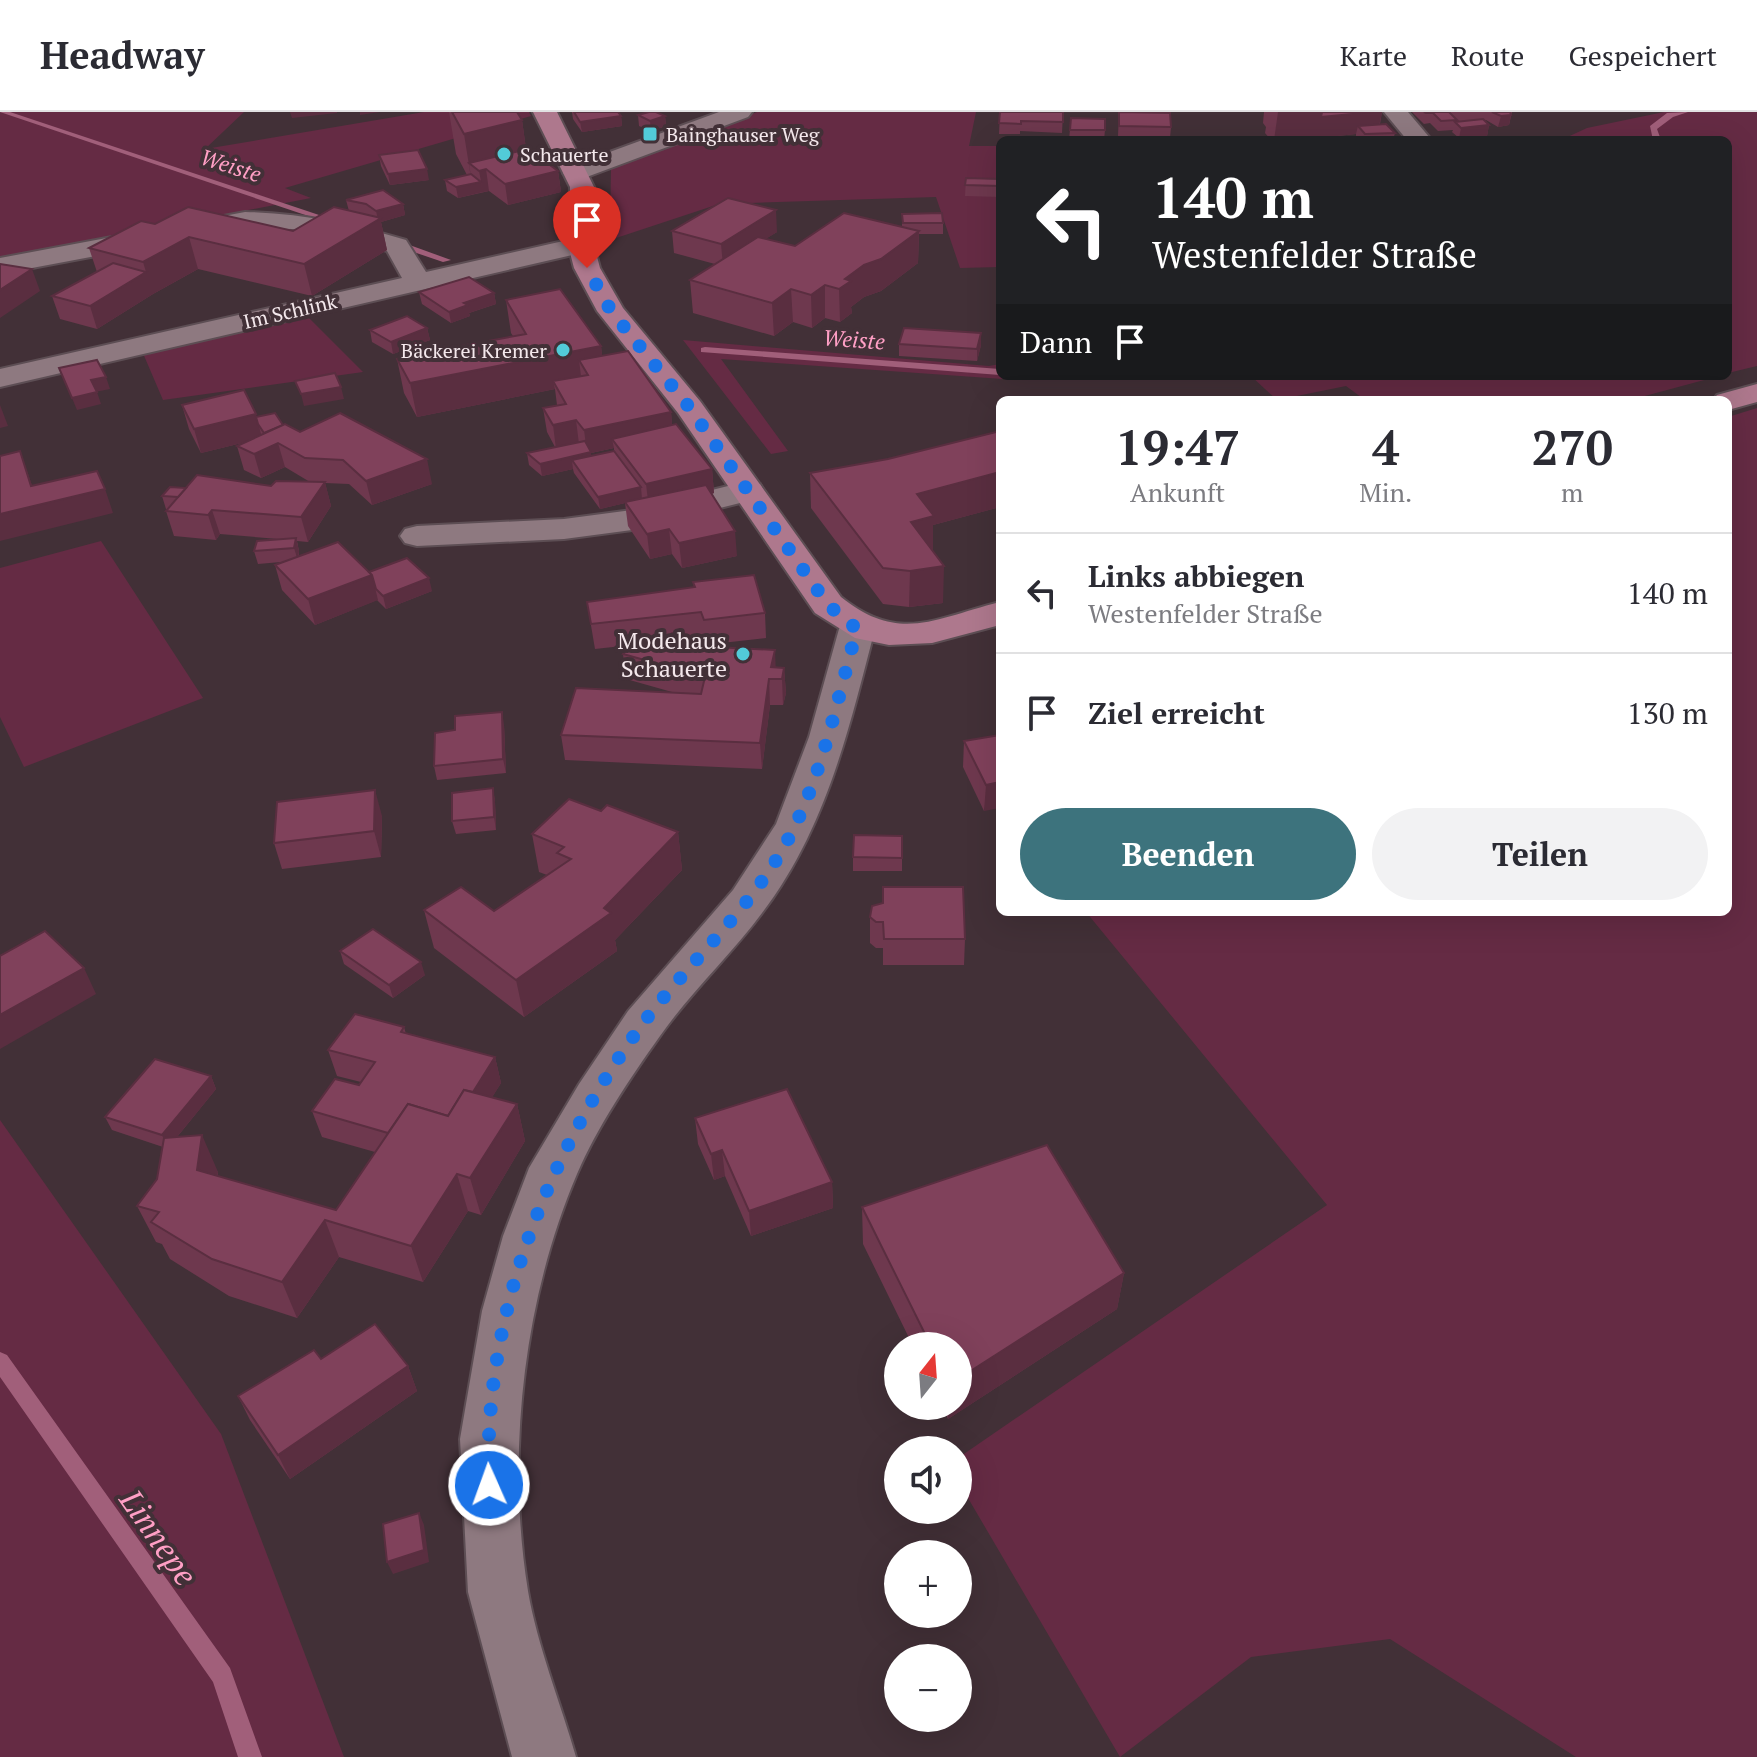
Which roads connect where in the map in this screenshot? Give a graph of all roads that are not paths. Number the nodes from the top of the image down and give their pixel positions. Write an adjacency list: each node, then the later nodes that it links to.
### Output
1 (545, 112): 5 (main road)
2 (740, 112): 5 (street)
3 (1396, 112): 4 (street)
4 (1416, 136)
5 (575, 173): 6 (main road)
6 (581, 245): 8 (street, Im Schlink); 12 (main road)
7 (0, 266): 8 (street)
8 (418, 281): 9 (street, Im Schlink)
9 (0, 378)
10 (1757, 393): 11 (main road)
11 (1732, 400)
12 (748, 491): 13 (street); 15 (main road)
13 (417, 536)
14 (996, 614): 15 (main road)
15 (857, 629): 16 (street)
16 (544, 1757)

